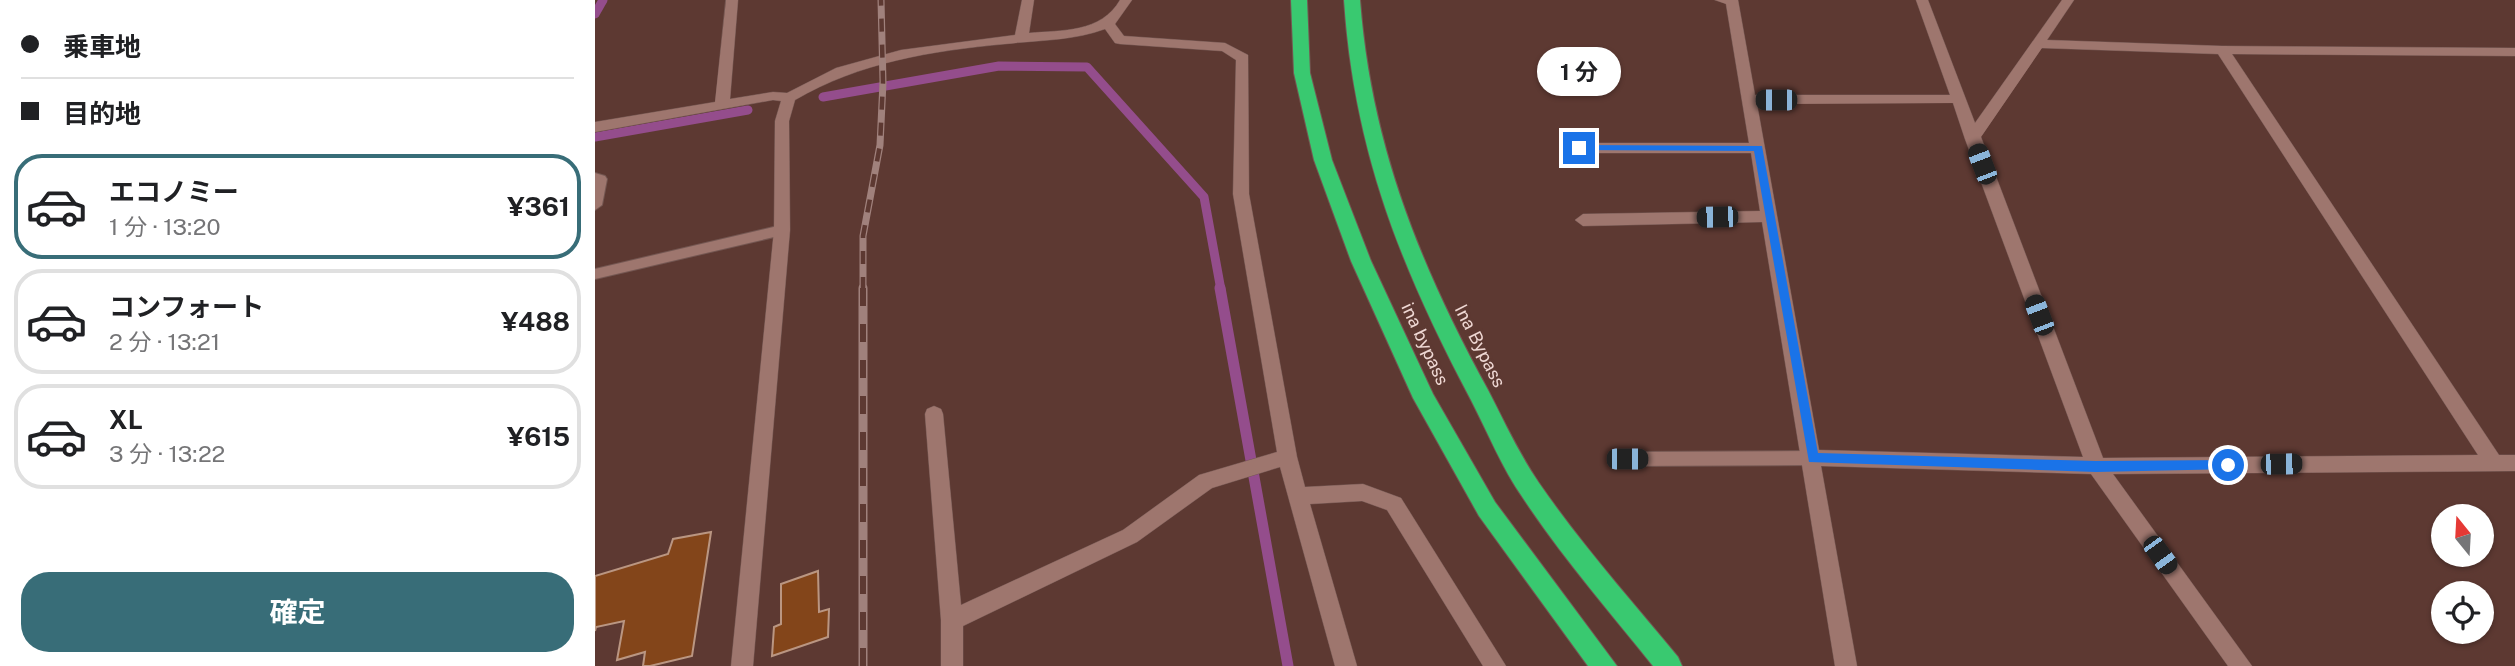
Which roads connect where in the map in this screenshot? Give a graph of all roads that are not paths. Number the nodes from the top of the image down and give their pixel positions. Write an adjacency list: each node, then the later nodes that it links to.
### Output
1 (732, 0): 17 (street)
2 (1028, 0): 10 (street)
3 (1126, 0): 9 (street)
4 (1299, 0): 41 (highway, ina bypass)
5 (1352, 0): 42 (highway, Ina Bypass)
6 (1721, 0): 16 (street)
7 (1922, 0): 15 (street)
8 (2068, 0): 11 (street)
9 (1108, 24): 10 (street); 29 (street)
10 (1021, 38): 14 (street)
11 (2038, 44): 12 (street); 19 (street)
12 (2223, 50): 13 (street); 32 (street)
13 (2515, 52)
14 (789, 99): 17 (street); 26 (street)
15 (1958, 99): 16 (street); 19 (street)
16 (1750, 100): 21 (street)
17 (722, 104): 18 (street)
18 (595, 127)
19 (1972, 139): 34 (street)
20 (1579, 148): 21 (street)
21 (1758, 148): 24 (street)
22 (595, 178): 23 (lane)
23 (595, 205)
24 (1770, 216): 25 (street); 30 (street)
25 (1583, 220)
26 (782, 230): 27 (lane); 37 (street)
27 (595, 274)
28 (934, 414): 36 (street)
29 (1283, 458): 35 (street); 36 (street)
30 (1813, 458): 31 (lane); 34 (street); 43 (street)
31 (1627, 459)
32 (2493, 462): 33 (street); 34 (street)
33 (2515, 463)
34 (2096, 466): 44 (street)
35 (1300, 496): 39 (street); 40 (street)
36 (952, 620): 38 (street)
37 (742, 666)
38 (952, 666)
39 (1346, 666)
40 (1495, 666)
41 (1604, 666)
42 (1668, 666)
43 (1846, 666)
44 (2241, 666)

